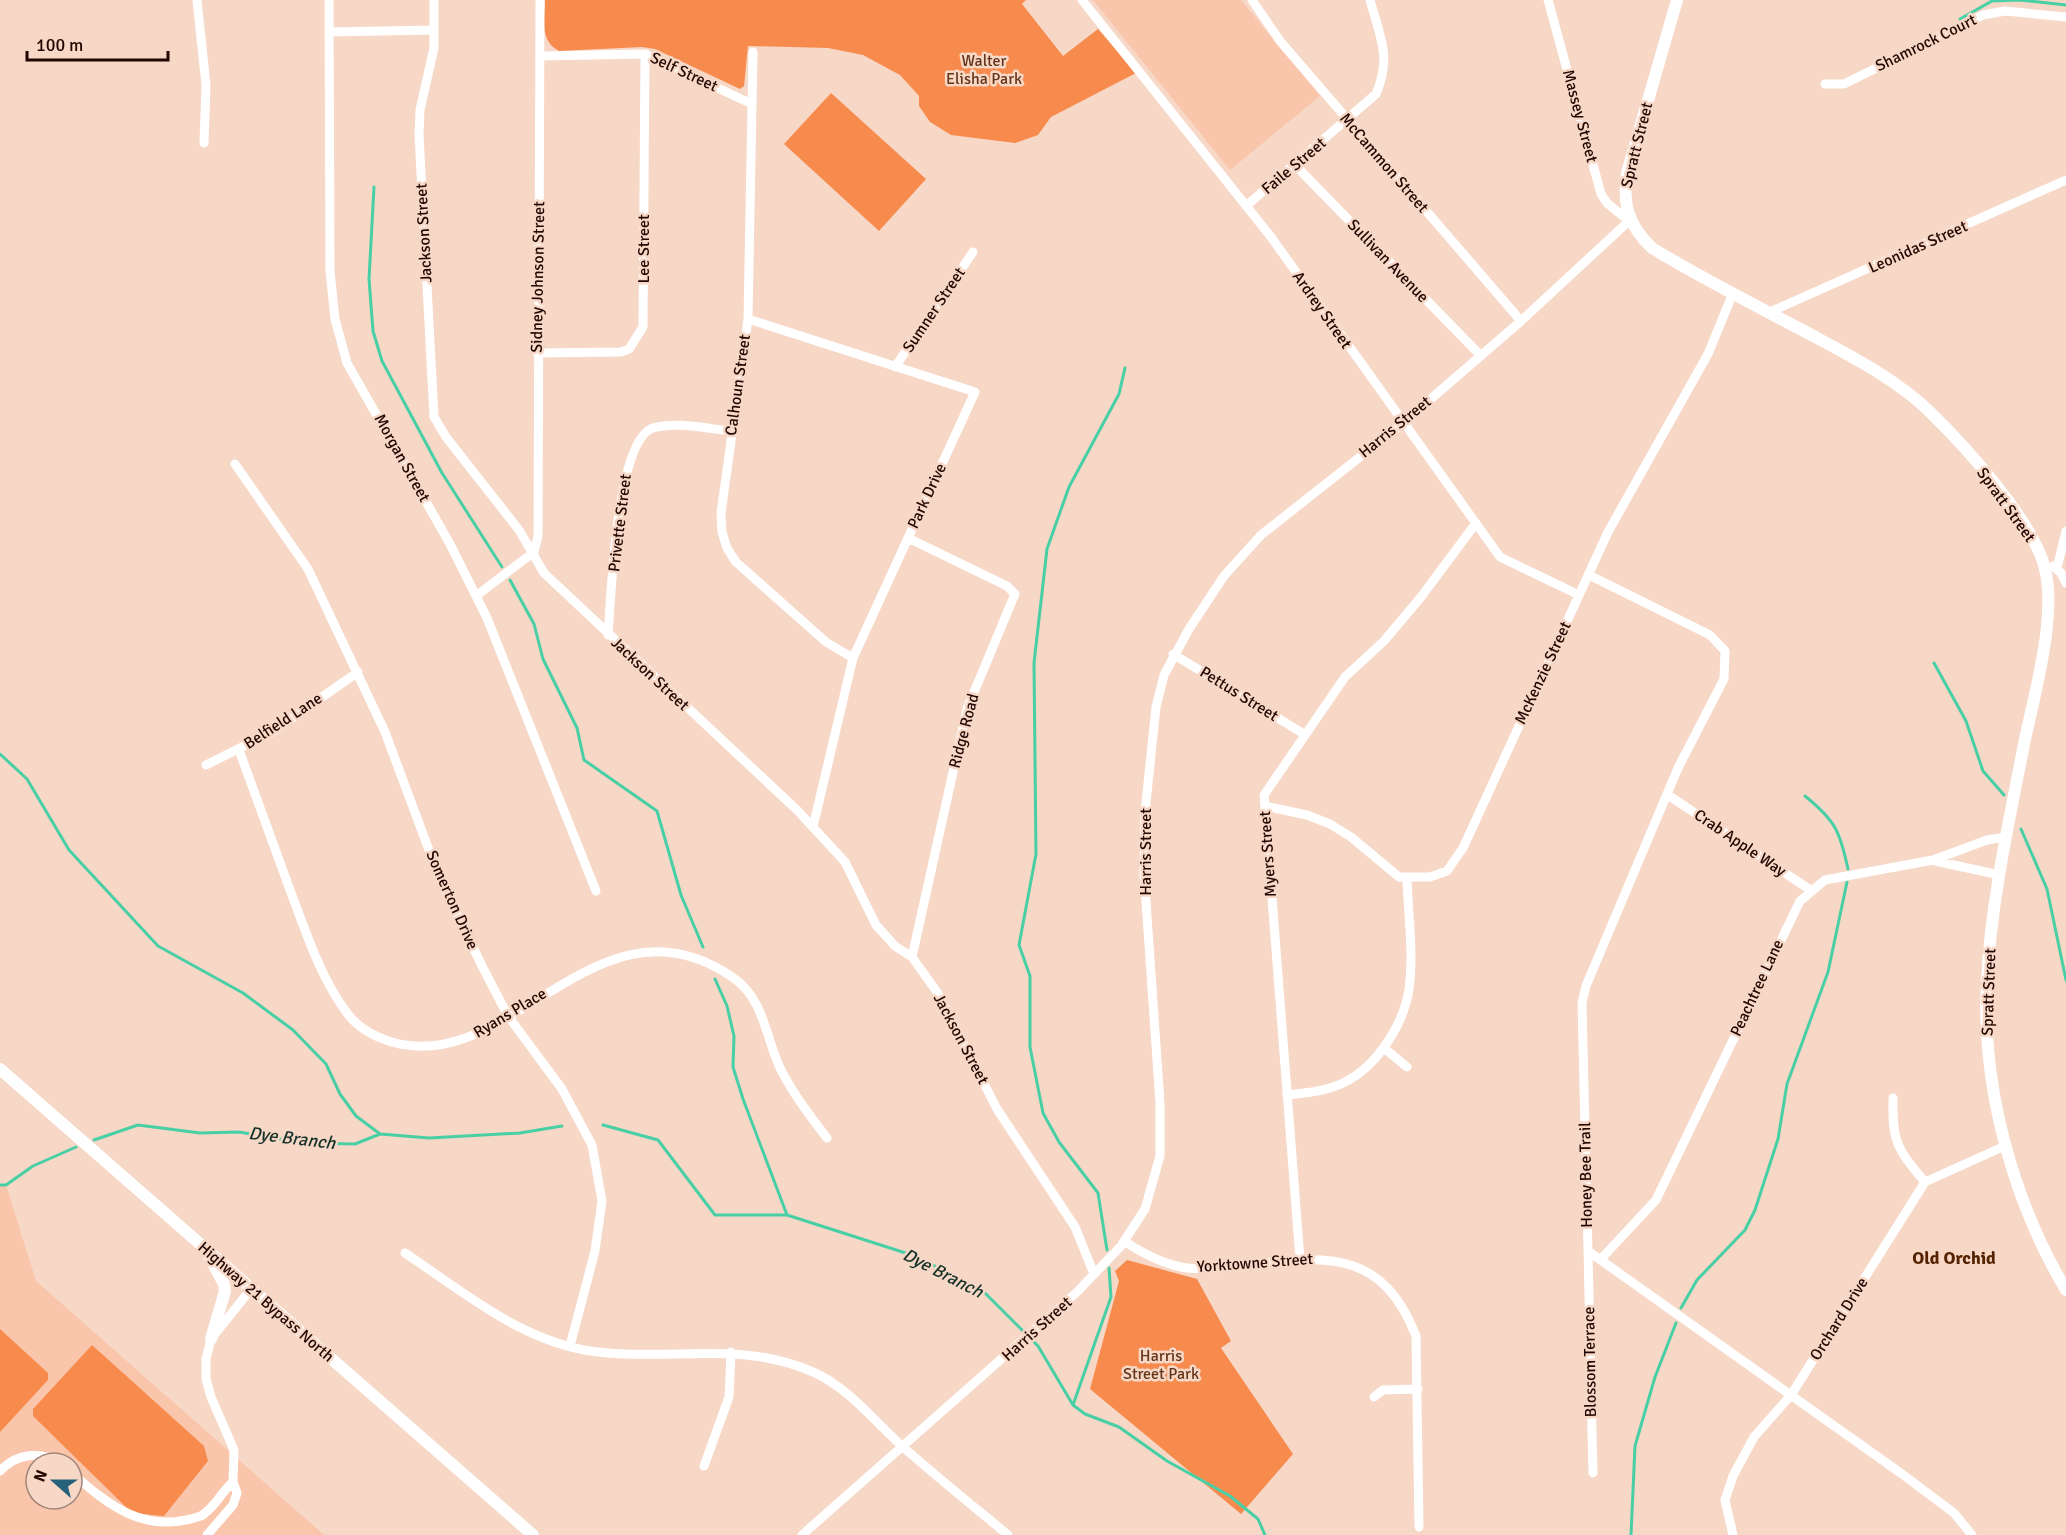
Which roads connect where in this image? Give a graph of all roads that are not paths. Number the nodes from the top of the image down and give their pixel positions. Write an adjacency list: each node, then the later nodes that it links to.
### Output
1 (197, 0): 19 (street)
2 (329, 0): 12 (street, Morgan Street)
3 (434, 0): 11 (street, Jackson Street)
4 (540, 0): 15 (street, Sidney Johnson Street)
5 (1082, 0): 22 (street, Ardrey Street)
6 (1252, 0): 18 (street, McCammon Street)
7 (1370, 0): 18 (street, Faile Street)
8 (1548, 0): 23 (street, Massey Street)
9 (1677, 0): 23 (main road, Spratt Street)
10 (2066, 17): 16 (street, Shamrock Court)
11 (435, 30): 12 (street); 38 (street, Jackson Street)
12 (329, 32): 43 (street, Morgan Street)
13 (753, 52): 17 (street, Calhoun Street)
14 (645, 54): 15 (street, Self Street); 17 (street, Self Street); 29 (street, Lee Street)
15 (542, 56): 29 (street, Sidney Johnson Street)
16 (1825, 84)
17 (752, 104): 27 (street, Calhoun Street)
18 (1348, 121): 20 (street, Faile Street); 28 (street, McCammon Street)
19 (204, 143)
20 (1295, 165): 22 (street, Faile Street); 30 (street, Sullivan Avenue)
21 (2066, 180): 26 (street, Leonidas Street)
22 (1246, 206): 32 (street, Ardrey Street)
23 (1629, 221): 25 (main road, Spratt Street); 28 (street, Harris Street)
24 (973, 252): 31 (street, Sumner Street)
25 (1733, 293): 26 (main road, Spratt Street); 40 (street, McKenzie Street)
26 (1770, 312): 39 (main road, Spratt Street)
27 (748, 319): 31 (street, Park Drive); 33 (street, Calhoun Street)
28 (1521, 321): 30 (street, Harris Street)
29 (537, 353): 38 (street, Sidney Johnson Street)
30 (1481, 356): 32 (street, Harris Street)
31 (895, 367): 37 (street, Park Drive)
32 (1403, 423): 35 (street, Ardrey Street); 45 (street, Harris Street)
33 (731, 431): 44 (street, Privette Street); 46 (street, Calhoun Street)
34 (235, 464): 47 (street, Somerton Drive)
35 (1476, 523): 42 (street, Ardrey Street); 48 (street, Myers Street)
36 (2066, 531): 39 (street)
37 (908, 538): 46 (street, Park Drive); 60 (street, Ridge Road)
38 (533, 553): 43 (street); 44 (street, Jackson Street)
39 (2050, 567): 41 (street); 54 (main road, Spratt Street)
40 (1588, 575): 42 (street, McKenzie Street); 51 (street, Honey Bee Trail)
41 (2066, 583)
42 (1579, 596): 57 (street, McKenzie Street)
43 (476, 597): 58 (street, Morgan Street)
44 (608, 635): 53 (street, Jackson Street)
45 (1173, 654): 48 (street, Pettus Street); 70 (street, Harris Street)
46 (853, 658): 53 (street, Park Drive)
47 (358, 672): 49 (street, Belfield Lane); 61 (street, Somerton Drive)
48 (1304, 734): 52 (street, Myers Street)
49 (239, 750): 50 (street, Belfield Lane); 61 (street, Ryans Place)
50 (206, 765)
51 (1668, 795): 59 (street, Crab Apple Way); 72 (street, Honey Bee Trail)
52 (1265, 806): 57 (street); 65 (street, Myers Street)
53 (813, 827): 60 (street, Jackson Street)
54 (2006, 837): 55 (street, Peachtree Lane); 56 (main road, Spratt Street)
55 (1933, 860): 56 (street); 59 (street, Peachtree Lane)
56 (2000, 875): 68 (main road, Spratt Street)
57 (1407, 878): 62 (street)
58 (596, 891)
59 (1812, 891): 75 (street, Peachtree Lane)
60 (912, 957): 76 (street, Jackson Street)
61 (508, 1016): 67 (street, Ryans Place); 80 (street, Somerton Drive)
62 (1384, 1048): 63 (street); 65 (street)
63 (1407, 1067)
64 (0, 1069): 71 (main road, Highway 21 Bypass North)
65 (1287, 1095): 74 (street, Myers Street)
66 (1893, 1098): 69 (street)
67 (827, 1138)
68 (2007, 1145): 69 (street); 78 (main road, Spratt Street)
69 (1925, 1182): 83 (street, Orchard Drive)
70 (1124, 1241): 74 (street, Yorktowne Street); 76 (street, Harris Street)
71 (204, 1248): 77 (main road, Highway 21 Bypass North); 79 (main road)
72 (1588, 1251): 75 (street, Honey Bee Trail); 89 (street, Blossom Terrace)
73 (405, 1253): 80 (street)
74 (1300, 1259): 82 (street, Yorktowne Street)
75 (1600, 1260): 83 (street, Honey Bee Trail)
76 (1094, 1274): 85 (street, Harris Street)
77 (251, 1289): 79 (street); 94 (main road, Highway 21 Bypass North)
78 (2066, 1290)
79 (211, 1339): 90 (street)
80 (570, 1346): 81 (street)
81 (731, 1352): 85 (street); 87 (street)
82 (1418, 1389): 84 (street); 92 (street, Yorktowne Street)
83 (1791, 1395): 97 (street, Orchard Drive); 98 (street, Honey Bee Trail)
84 (1374, 1397)
85 (903, 1447): 95 (street, Harris Street); 96 (street)
86 (24, 1456): 88 (street)
87 (704, 1466)
88 (0, 1471)
89 (1593, 1473)
90 (233, 1482): 91 (street); 93 (street)
91 (84, 1484)
92 (1419, 1527)
93 (207, 1535)
94 (533, 1535)
95 (802, 1535)
96 (1008, 1535)
97 (1733, 1535)
98 (1972, 1535)

